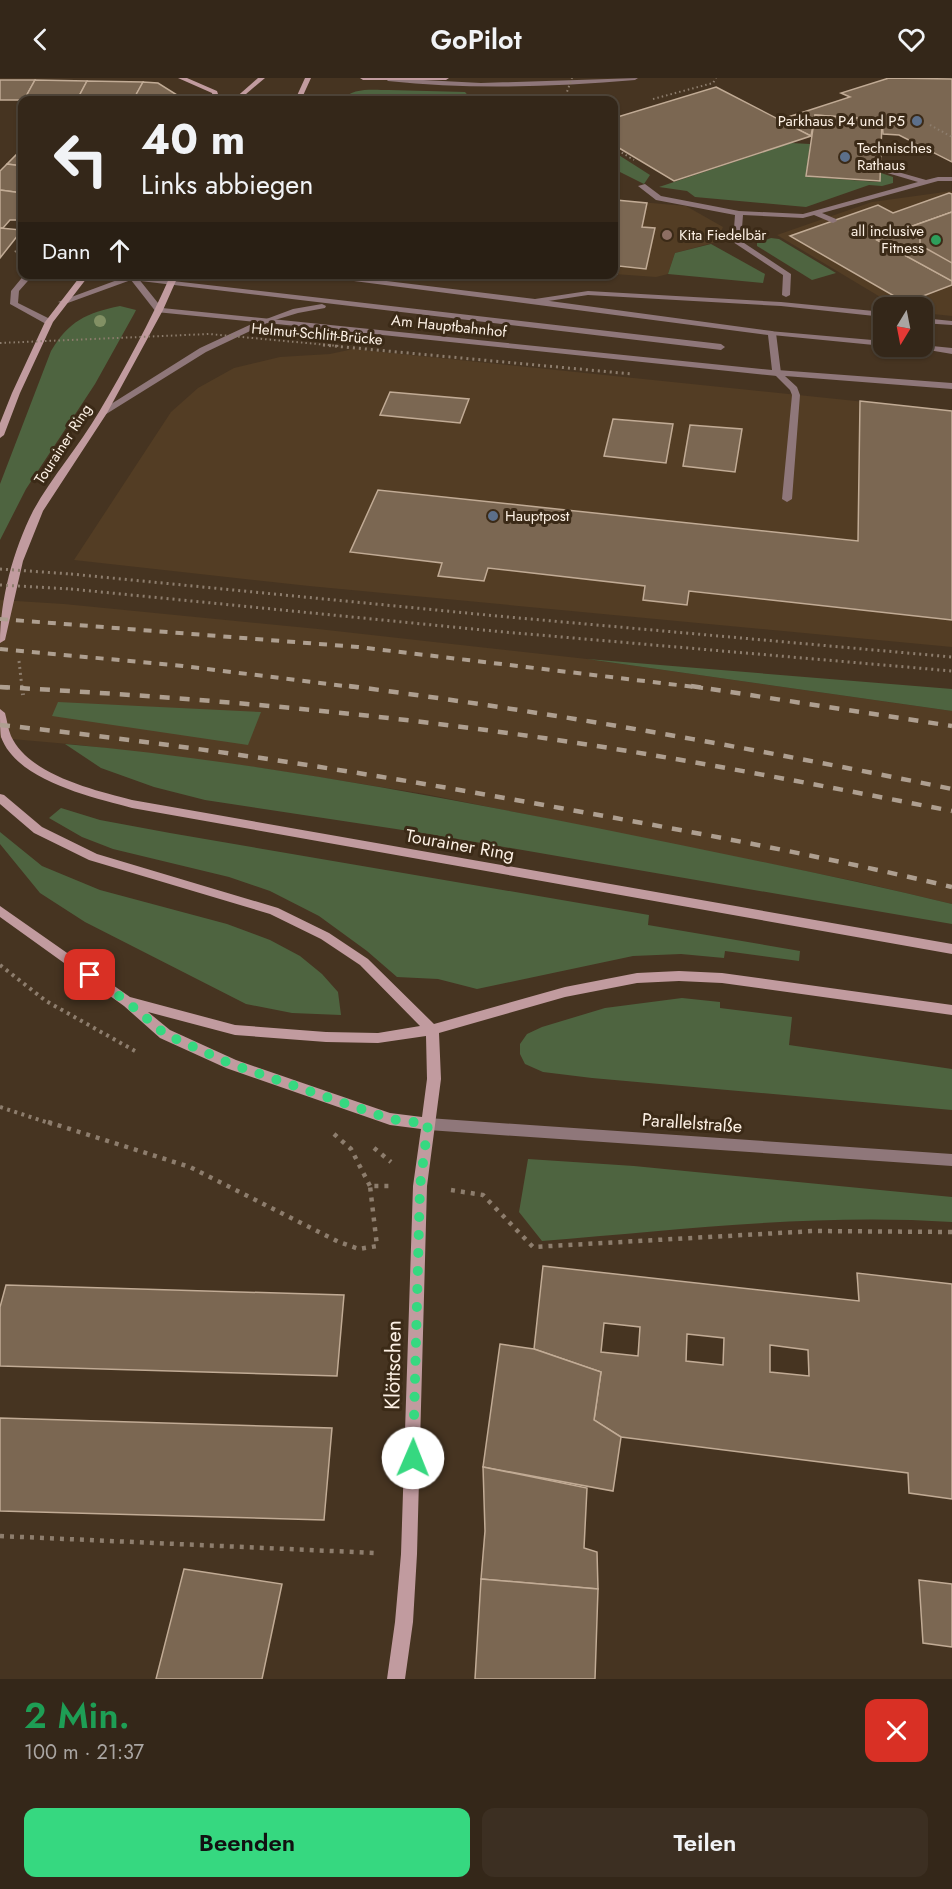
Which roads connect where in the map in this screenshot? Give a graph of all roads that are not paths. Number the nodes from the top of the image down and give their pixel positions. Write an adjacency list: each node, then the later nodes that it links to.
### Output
1 (181, 78): 8 (main road)
2 (262, 78): 9 (main road)
3 (308, 78): 10 (main road)
4 (363, 78): 7 (main road)
5 (446, 78): 7 (main road)
6 (635, 78): 7 (street)
7 (388, 79)
8 (216, 96)
9 (241, 96)
10 (300, 96)
11 (886, 170): 13 (street)
12 (952, 179): 13 (street)
13 (924, 182): 16 (street)
14 (642, 186): 15 (street)
15 (739, 213): 16 (street); 28 (street)
16 (815, 213): 17 (street)
17 (833, 221)
18 (26, 279): 36 (street)
19 (82, 279): 30 (main road)
20 (123, 279): 30 (street)
21 (133, 279): 32 (street)
22 (146, 279): 26 (street)
23 (173, 279): 26 (main road, Tourainer Ring)
24 (348, 279): 27 (street, Am Hauptbahnhof)
25 (381, 279): 27 (street)
26 (171, 284): 31 (street); 32 (main road, Tourainer Ring)
27 (400, 285): 29 (street, Am Hauptbahnhof)
28 (786, 295)
29 (535, 301): 33 (street); 38 (street, Am Hauptbahnhof)
30 (63, 302): 36 (main road)
31 (337, 304): 34 (street); 40 (street)
32 (159, 310): 34 (street, Am Hauptbahnhof); 45 (main road, Tourainer Ring)
33 (873, 314)
34 (265, 321): 43 (street, Am Hauptbahnhof); 45 (street)
35 (933, 321): 37 (street)
36 (49, 322): 46 (main road)
37 (952, 323)
38 (772, 333): 39 (street, Am Hauptbahnhof); 43 (street)
39 (873, 343)
40 (721, 347)
41 (933, 349): 42 (street)
42 (952, 351)
43 (777, 373): 44 (street, Am Hauptbahnhof); 47 (street)
44 (952, 386)
45 (103, 414): 48 (main road, Tourainer Ring)
46 (0, 435)
47 (787, 499)
48 (0, 640)
49 (0, 713): 52 (main road, Tourainer Ring)
50 (0, 798): 55 (main road)
51 (0, 910): 53 (main road)
52 (952, 949)
53 (126, 1001): 55 (main road); 56 (main road)
54 (952, 1010): 55 (main road)
55 (432, 1030): 56 (main road, Klöttschen)
56 (428, 1124): 57 (street, Parallelstraße); 58 (main road, Klöttschen)
57 (952, 1160)
58 (396, 1679)

